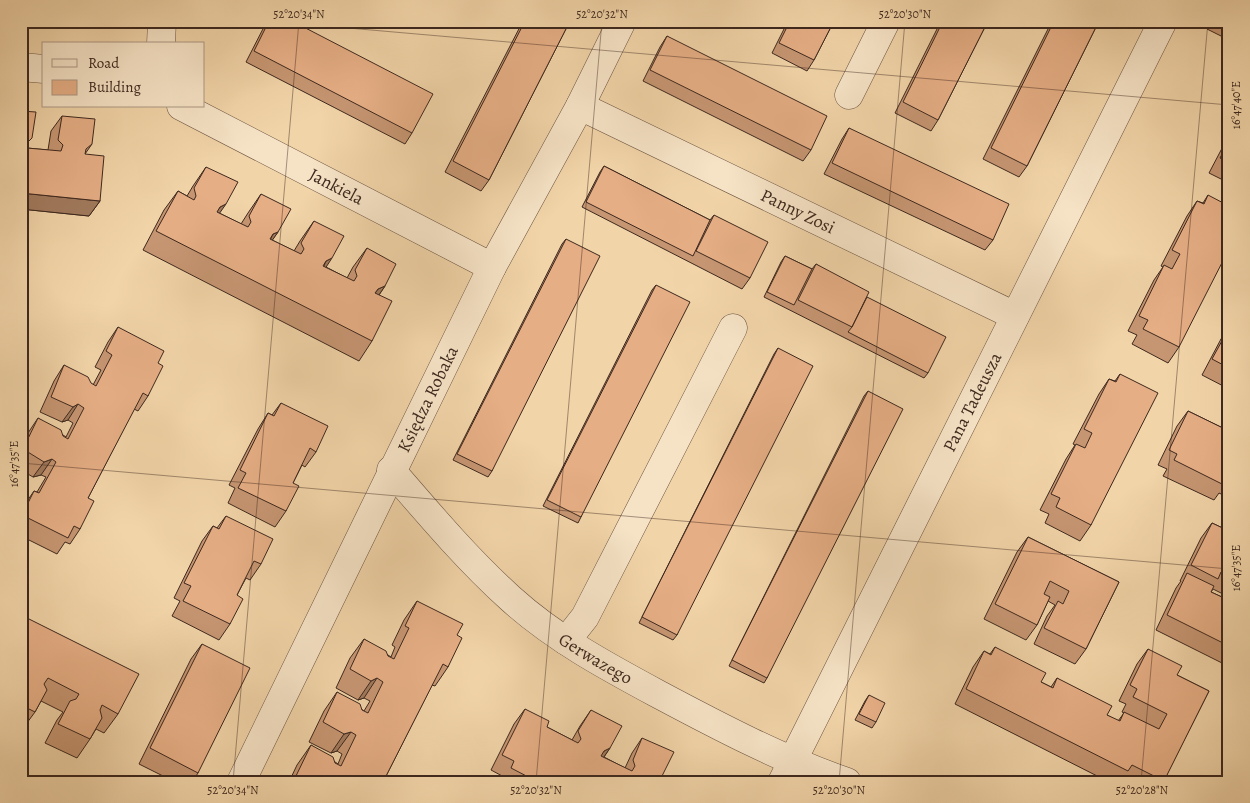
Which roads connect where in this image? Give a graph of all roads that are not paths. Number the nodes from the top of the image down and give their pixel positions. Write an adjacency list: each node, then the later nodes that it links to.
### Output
1 (162, 21): 5 (street)
2 (622, 21): 9 (street, Księdza Robaka)
3 (886, 21): 8 (street)
4 (1163, 21): 12 (street, Pana Tadeusza)
5 (161, 42)
6 (21, 67): 7 (street)
7 (42, 69)
8 (849, 95)
9 (580, 106): 11 (street, Księdza Robaka); 12 (street, Panny Zosi)
10 (185, 108): 11 (street, Jankiela)
11 (492, 267): 14 (street, Księdza Robaka)
12 (1015, 316): 16 (street, Pana Tadeusza)
13 (733, 328): 15 (street)
14 (391, 470): 15 (street, Gerwazego); 17 (street, Księdza Robaka)
15 (566, 641): 16 (street, Gerwazego)
16 (787, 771): 18 (street, Gerwazego)
17 (241, 782)
18 (847, 782)

